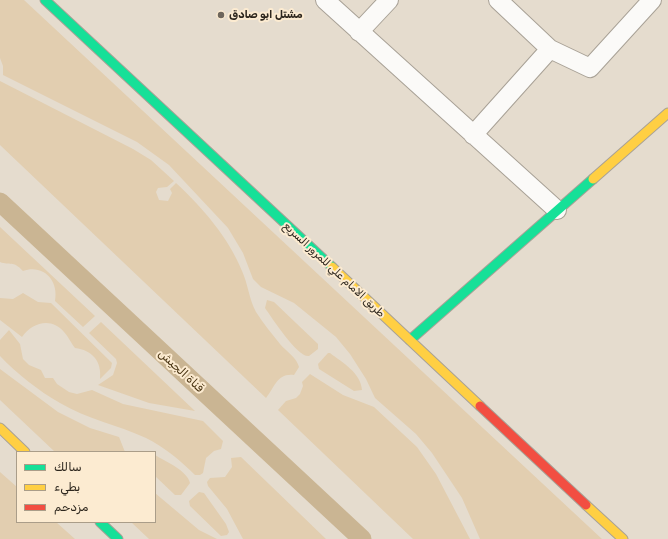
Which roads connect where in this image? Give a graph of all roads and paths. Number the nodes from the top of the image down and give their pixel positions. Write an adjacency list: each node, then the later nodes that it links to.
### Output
1 (45, 0): 11 (main road, طريق الامام علي للمرور السريع)
2 (325, 0): 6 (street)
3 (389, 0): 6 (street)
4 (498, 0): 7 (street)
5 (652, 0): 7 (street)
6 (359, 32): 9 (street)
7 (550, 49): 9 (street)
8 (668, 113): 10 (main road)
9 (473, 135): 10 (street)
10 (557, 210): 11 (main road)
11 (410, 340): 16 (main road, طريق الامام علي للمرور السريع)
12 (0, 428): 13 (main road)
13 (24, 451)
14 (101, 523): 15 (main road)
15 (118, 539)
16 (624, 539)

